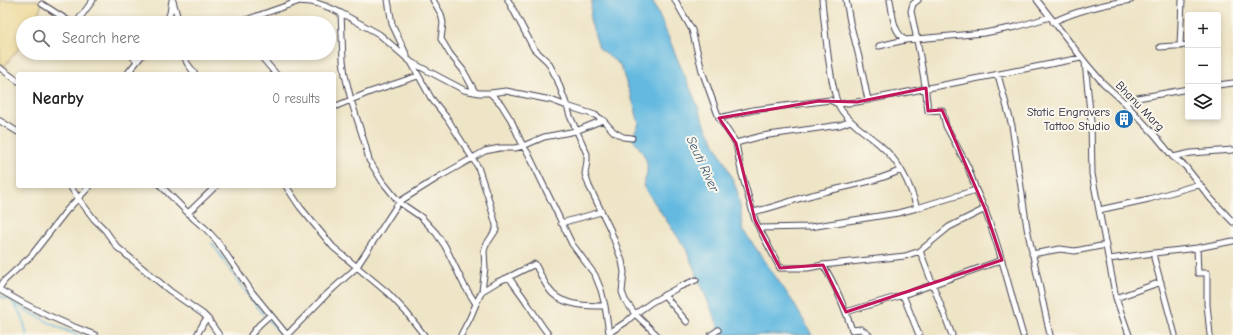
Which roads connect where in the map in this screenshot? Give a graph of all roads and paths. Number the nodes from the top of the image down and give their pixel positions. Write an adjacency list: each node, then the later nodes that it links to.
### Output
1 (92, 0): 19 (street)
2 (172, 0): 20 (street); 21 (street)
3 (388, 0): 30 (street)
4 (432, 0): 47 (street)
5 (508, 0): 54 (street)
6 (675, 0): 55 (street)
7 (822, 0): 52 (street)
8 (846, 0): 50 (street)
9 (890, 0): 25 (street)
10 (918, 0): 24 (street)
11 (1037, 0): 23 (street, Bhanu Marg)
12 (1131, 0): 23 (street)
13 (1182, 0): 28 (street)
14 (295, 1): 15 (street); 22 (street)
15 (310, 1): 17 (street)
16 (42, 4): 18 (street)
17 (341, 12): 30 (street); 49 (street)
18 (61, 16)
19 (81, 16)
20 (169, 16)
21 (178, 16)
22 (255, 16)
23 (1052, 19): 24 (street); 33 (street, Bhanu Marg)
24 (916, 38): 25 (street); 45 (street)
25 (905, 40): 27 (street)
26 (1185, 45): 28 (street)
27 (879, 46)
28 (1180, 46): 29 (street)
29 (1160, 47)
30 (407, 57): 35 (street)
31 (186, 60): 38 (street)
32 (264, 60): 39 (street)
33 (1083, 60): 40 (street); 51 (street, Bhanu Marg); 79 (street)
34 (137, 61): 37 (street)
35 (411, 62): 41 (street); 47 (street)
36 (0, 68): 42 (street)
37 (129, 72)
38 (194, 72)
39 (274, 72)
40 (998, 75): 45 (street); 91 (street)
41 (418, 76): 49 (street); 65 (street)
42 (16, 80)
43 (1233, 83): 44 (street)
44 (1221, 85)
45 (926, 88): 50 (street); 74 (street)
46 (1185, 90): 51 (street)
47 (475, 92): 48 (street)
48 (490, 93): 54 (street); 63 (street)
49 (351, 100): 53 (street); 76 (street)
50 (868, 100): 52 (street)
51 (1125, 103): 66 (street, Bhanu Marg)
52 (838, 104): 55 (street); 58 (street)
53 (336, 106)
54 (567, 106): 56 (street); 60 (street)
55 (719, 118): 62 (street)
56 (603, 120): 60 (street); 61 (street)
57 (0, 121): 59 (street)
58 (851, 121): 62 (street); 67 (street)
59 (16, 131)
60 (576, 131): 63 (street); 80 (street)
61 (632, 138)
62 (736, 143): 81 (street)
63 (523, 146): 65 (street); 84 (street)
64 (1233, 150): 66 (street)
65 (473, 157): 76 (street); 102 (street)
66 (1173, 157): 68 (street, Bhanu Marg)
67 (901, 170): 77 (street); 81 (street)
68 (1200, 184): 79 (street); 83 (street, Bhanu Marg)
69 (71, 188): 75 (street)
70 (88, 188): 75 (street)
71 (163, 188): 82 (street)
72 (214, 188): 82 (street)
73 (287, 188): 95 (street)
74 (976, 190): 77 (street); 78 (street)
75 (78, 198): 100 (street); 111 (street)
76 (399, 202): 95 (street); 106 (street)
77 (917, 208): 85 (street)
78 (985, 209): 89 (street); 93 (street)
79 (1099, 210): 87 (street)
80 (601, 212): 84 (street); 109 (street)
81 (752, 212): 85 (street)
82 (188, 214): 110 (street)
83 (1233, 222)
84 (561, 223): 107 (street)
85 (759, 228): 94 (street)
86 (1233, 241): 88 (street)
87 (1106, 245): 91 (street); 92 (street)
88 (1197, 248): 90 (street); 132 (street)
89 (920, 251): 94 (street); 99 (street)
90 (1154, 253): 92 (street); 98 (street)
91 (1032, 254): 129 (street)
92 (1109, 259): 105 (street)
93 (1002, 260): 99 (street); 128 (street)
94 (822, 265): 108 (street)
95 (356, 268): 119 (street); 120 (street)
96 (509, 276): 102 (street); 107 (street); 122 (street)
97 (696, 280): 103 (street)
98 (1161, 282): 105 (street); 131 (street)
99 (932, 284): 104 (street); 127 (street)
100 (0, 287)
101 (0, 290): 115 (street)
102 (482, 291): 106 (street)
103 (664, 295): 109 (street); 112 (street)
104 (902, 295): 108 (street); 126 (street)
105 (1116, 298): 130 (street)
106 (476, 304): 121 (street)
107 (605, 306): 114 (street)
108 (846, 312): 125 (street)
109 (635, 314): 114 (street); 123 (street)
110 (270, 315): 118 (street); 119 (street)
111 (208, 319): 116 (street); 117 (street)
112 (687, 322)
113 (718, 330): 124 (street)
114 (608, 334)
115 (95, 335)
116 (197, 335)
117 (219, 335)
118 (251, 335)
119 (287, 335)
120 (424, 335)
121 (461, 335)
122 (549, 335)
123 (657, 335)
124 (711, 335)
125 (869, 335)
126 (919, 335)
127 (952, 335)
128 (1024, 335)
129 (1050, 335)
130 (1129, 335)
131 (1175, 335)
132 (1210, 335)

